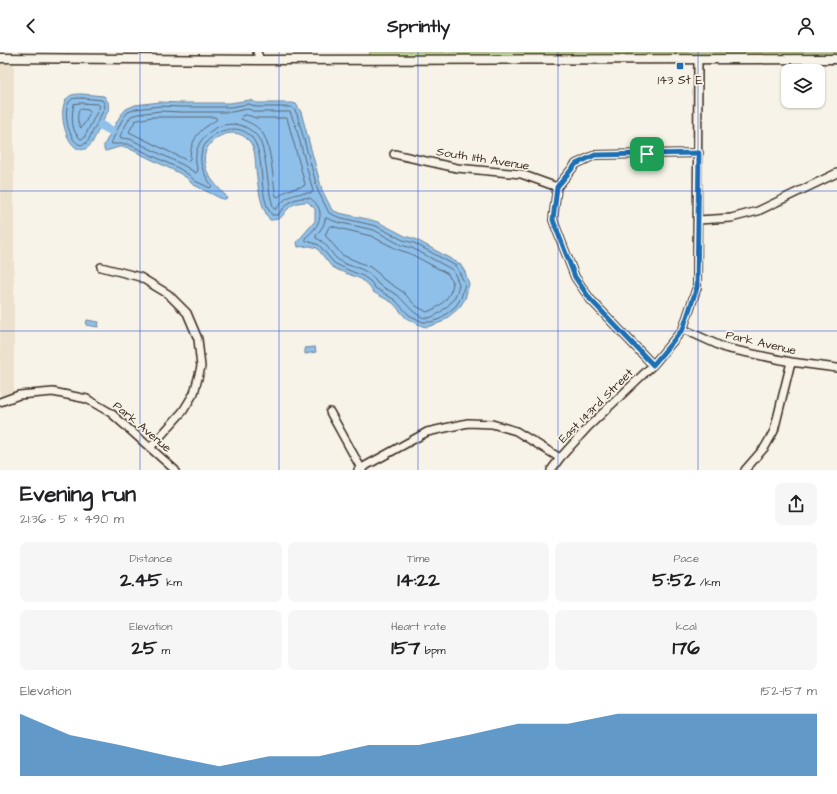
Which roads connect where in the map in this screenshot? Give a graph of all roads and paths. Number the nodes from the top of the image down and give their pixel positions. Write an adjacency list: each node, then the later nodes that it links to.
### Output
1 (114, 55): 2 (street); 3 (street)
2 (258, 56): 4 (street)
3 (0, 58)
4 (698, 59): 5 (street); 6 (street, East 143rd Street)
5 (837, 59)
6 (699, 153): 9 (street); 10 (street, East 143rd Street)
7 (394, 154): 9 (street, South 11th Avenue)
8 (837, 173): 10 (street)
9 (557, 187): 14 (street)
10 (698, 220): 12 (street, East 143rd Street)
11 (101, 267): 18 (street)
12 (683, 329): 13 (street, Park Avenue); 14 (street, East 143rd Street)
13 (791, 362): 15 (street, Park Avenue); 23 (street)
14 (653, 365): 19 (street, East 143rd Street)
15 (837, 368)
16 (0, 402): 18 (street, Park Avenue)
17 (330, 412): 20 (street)
18 (150, 448): 21 (street, Park Avenue)
19 (560, 458): 20 (street); 22 (street, East 143rd Street)
20 (360, 469)
21 (175, 470)
22 (551, 470)
23 (745, 470)

